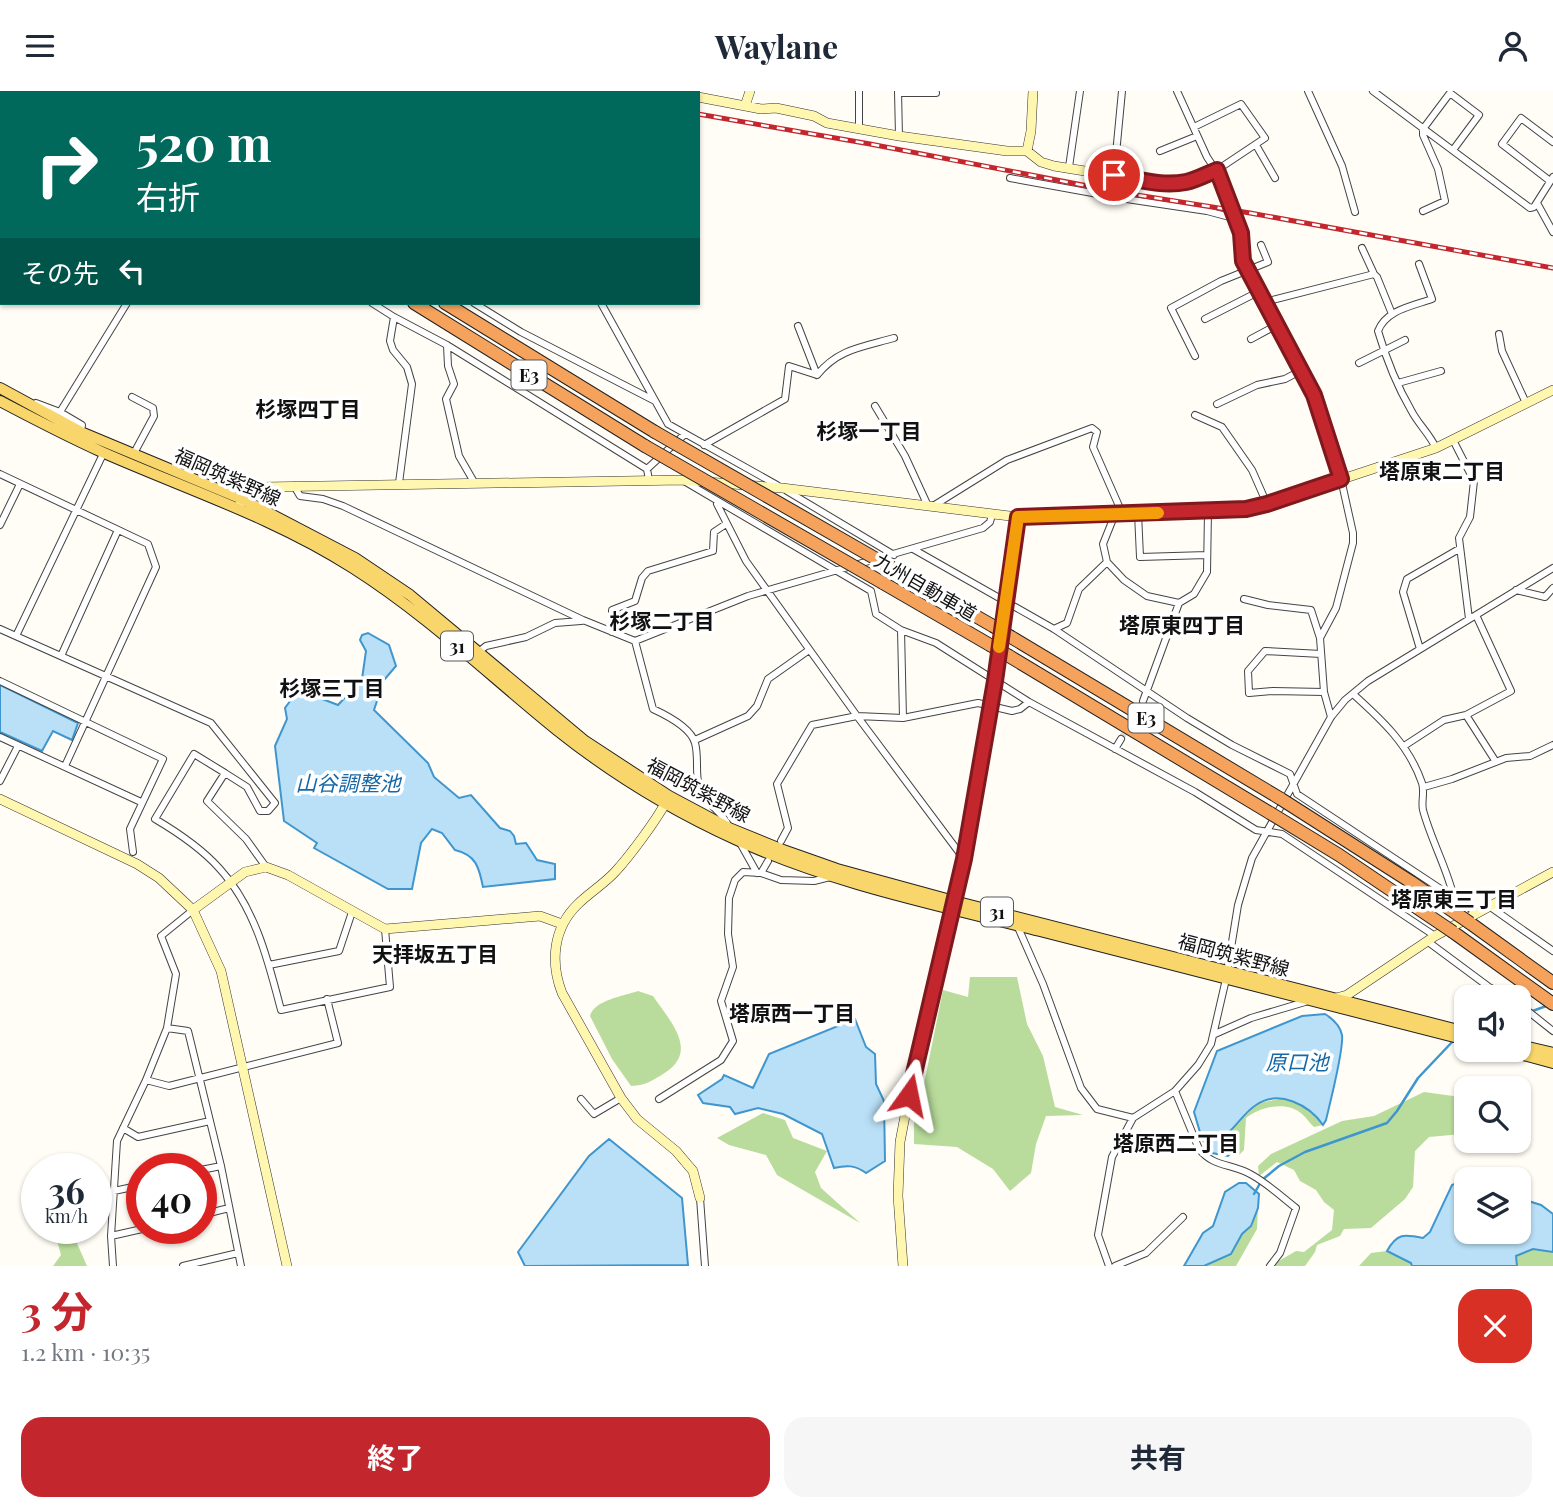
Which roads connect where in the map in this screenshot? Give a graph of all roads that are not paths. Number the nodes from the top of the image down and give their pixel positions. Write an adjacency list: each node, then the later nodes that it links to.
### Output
1 (657, 91): 2 (street)
2 (663, 91)
3 (750, 91): 14 (street)
4 (859, 91): 16 (street)
5 (1033, 91): 23 (street)
6 (1080, 91): 25 (street)
7 (1122, 91): 27 (street)
8 (1177, 91): 15 (street)
9 (1308, 91): 33 (street)
10 (1373, 91): 17 (street)
11 (898, 92): 12 (street); 18 (street)
12 (936, 93)
13 (701, 95): 14 (street)
14 (746, 106): 16 (street)
15 (1194, 127): 19 (street); 21 (street)
16 (859, 128): 18 (street)
17 (1423, 128): 22 (street); 22 (street); 32 (street)
18 (899, 136): 23 (street)
19 (1197, 136): 24 (street); 26 (street)
20 (1553, 142): 30 (street)
21 (1256, 145): 26 (street); 29 (street)
22 (1453, 150): 31 (street)
23 (1027, 151): 25 (street)
24 (1160, 151)
25 (1069, 167): 27 (street)
26 (1217, 170): 27 (street); 34 (street)
27 (1114, 175)
28 (1010, 178): 34 (street)
29 (1275, 178)
30 (1552, 179): 31 (street)
31 (1537, 203): 35 (street)
32 (1423, 211)
33 (1355, 212)
34 (1237, 219): 39 (street)
35 (1553, 232)
36 (1261, 245): 39 (street)
37 (1362, 248): 40 (street)
38 (1419, 264): 49 (street)
39 (1248, 271): 41 (street); 60 (street)
40 (1374, 274): 42 (street); 49 (street)
41 (1259, 292): 42 (street); 51 (street)
42 (1265, 302): 52 (street)
43 (126, 305): 75 (street)
44 (375, 305): 50 (street)
45 (417, 305): 194 (highway, 九州自動車道 / E3, bridge)
46 (448, 305): 110 (highway, 九州自動車道 / E3, bridge)
47 (477, 305): 70 (street)
48 (602, 305): 70 (street)
49 (1392, 314): 59 (street)
50 (394, 317): 58 (street); 90 (street)
51 (1205, 319)
52 (1277, 325): 56 (street); 62 (street)
53 (798, 326): 64 (street)
54 (1499, 334): 72 (street)
55 (894, 338): 64 (street)
56 (1251, 339)
57 (1405, 340): 59 (street)
58 (447, 345): 84 (street); 89 (street)
59 (1384, 349): 61 (street); 65 (street)
60 (1195, 356)
61 (1359, 363)
62 (1302, 370): 73 (street); 87 (street)
63 (1441, 371): 65 (street)
64 (817, 375): 80 (street)
65 (1398, 383): 81 (street)
66 (0, 388): 71 (main road, 福岡筑紫野線 / 31)
67 (1553, 390): 72 (street)
68 (132, 397): 83 (street)
69 (0, 401): 82 (main road, 福岡筑紫野線 / 31)
70 (656, 402): 78 (street)
71 (27, 403): 75 (street); 77 (main road, 福岡筑紫野線 / 31)
72 (1526, 403): 79 (street)
73 (1217, 404)
74 (875, 406): 97 (street)
75 (60, 412): 77 (street)
76 (1195, 415): 96 (street)
77 (81, 432): 83 (main road, 福岡筑紫野線 / 31)
78 (685, 434): 80 (street); 84 (street)
79 (1453, 440): 81 (street); 108 (street)
80 (704, 445): 93 (street)
81 (1436, 447): 87 (street)
82 (104, 452): 95 (main road, 福岡筑紫野線 / 31); 98 (street)
83 (133, 454): 95 (main road, 福岡筑紫野線 / 31)
84 (647, 469): 86 (street)
85 (0, 474): 91 (street)
86 (649, 479): 88 (street); 89 (street)
87 (1341, 479): 96 (street); 127 (street)
88 (682, 480): 93 (street); 94 (street)
89 (474, 482): 90 (street)
90 (398, 483): 92 (street)
91 (20, 484): 98 (street); 105 (street)
92 (295, 486): 95 (street); 121 (street)
93 (782, 488): 97 (street); 110 (street)
94 (716, 502): 104 (street); 113 (street)
95 (240, 504): 131 (main road, 福岡筑紫野線 / 31); 162 (main road, 福岡筑紫野線 / 31)
96 (1267, 504): 99 (street)
97 (930, 507): 101 (street); 102 (street)
98 (76, 510): 106 (street); 126 (street)
99 (1208, 511): 100 (street); 109 (street)
100 (1138, 513): 101 (street); 109 (street)
101 (1117, 514): 103 (street); 111 (street)
102 (992, 515): 103 (street); 107 (street)
103 (1018, 517): 118 (street)
104 (726, 524): 116 (street); 125 (street)
105 (0, 525)
106 (118, 530): 133 (street); 134 (street)
107 (913, 549): 110 (street); 118 (street)
108 (1459, 549): 120 (street); 129 (street)
109 (1207, 555): 119 (street)
110 (893, 562): 113 (street); 181 (highway, 九州自動車道 / E3, bridge)
111 (1107, 562): 119 (street); 123 (street)
112 (1553, 568): 115 (street)
113 (835, 572): 116 (street); 124 (street)
114 (1553, 588): 115 (street)
115 (1516, 590): 120 (street)
116 (767, 591): 128 (street); 130 (street)
117 (1244, 599): 127 (street)
118 (1006, 600): 123 (street); 136 (street)
119 (1179, 603): 137 (street)
120 (1473, 617): 129 (street); 143 (street)
121 (583, 621): 125 (street); 131 (street)
122 (0, 629): 126 (street)
123 (1054, 629): 137 (street)
124 (901, 630): 136 (street); 146 (street)
125 (612, 632): 128 (street)
126 (16, 636): 133 (street)
127 (1320, 638): 132 (street)
128 (635, 641): 150 (street)
129 (1420, 649): 139 (street)
130 (809, 650): 144 (street); 150 (street)
131 (477, 653): 162 (main road, 福岡筑紫野線 / 31)
132 (1321, 654): 138 (street); 138 (street)
133 (61, 656): 134 (street)
134 (106, 676): 147 (street); 157 (street)
135 (0, 681): 147 (street)
136 (995, 681): 141 (street); 142 (street)
137 (1147, 690): 140 (street); 159 (street)
138 (1324, 692): 145 (street)
139 (1353, 694): 145 (street); 153 (street)
140 (1143, 701)
141 (1029, 702): 142 (street); 154 (street)
142 (991, 706): 146 (street); 169 (street)
143 (1466, 715): 153 (street); 155 (street)
144 (857, 716): 146 (street); 167 (street); 169 (street)
145 (1331, 717): 159 (street)
146 (903, 718)
147 (85, 722): 156 (street); 163 (street)
148 (0, 737): 152 (street)
149 (1121, 739): 154 (street)
150 (695, 740): 164 (street)
151 (1553, 745): 155 (street)
152 (18, 746): 156 (street); 158 (street)
153 (1404, 746): 160 (street)
154 (1115, 749): 165 (street)
155 (1496, 762): 160 (street)
156 (65, 766): 163 (street)
157 (225, 773): 171 (street); 175 (street)
158 (0, 782)
159 (1293, 782): 165 (street); 176 (street)
160 (1424, 787): 176 (street)
161 (0, 799): 179 (street)
162 (667, 800): 164 (main road, 福岡筑紫野線 / 31); 166 (main road, 福岡筑紫野線 / 31); 182 (street)
163 (141, 802): 168 (street)
164 (729, 828): 177 (main road, 福岡筑紫野線 / 31)
165 (1266, 832): 185 (street); 188 (street)
166 (739, 841): 173 (street); 174 (main road, 福岡筑紫野線 / 31)
167 (781, 841)
168 (133, 852)
169 (964, 859): 177 (street)
170 (768, 862): 173 (street)
171 (266, 867): 175 (street); 180 (street)
172 (1553, 872): 178 (street)
173 (759, 873): 174 (street); 211 (street)
174 (832, 876): 177 (main road, 福岡筑紫野線 / 31)
175 (229, 883): 179 (street); 187 (street)
176 (1454, 898): 181 (street)
177 (952, 906): 183 (main road, 福岡筑紫野線 / 31); 188 (main road, 福岡筑紫野線 / 31); 226 (street)
178 (1489, 906): 181 (street); 186 (street)
179 (193, 910): 196 (street); 205 (street)
180 (352, 912): 184 (street); 187 (street)
181 (1474, 918): 185 (street); 189 (highway, 九州自動車道 / E3)
182 (562, 924): 184 (street); 209 (street)
183 (1017, 925): 188 (main road, 福岡筑紫野線 / 31); 212 (street)
184 (385, 929): 191 (street)
185 (1431, 938): 190 (street); 192 (street)
186 (1553, 951)
187 (269, 965): 191 (street)
188 (1227, 974): 192 (main road, 福岡筑紫野線 / 31); 193 (main road, 福岡筑紫野線 / 31); 199 (street)
189 (1553, 982)
190 (1487, 985)
191 (327, 999): 205 (street)
192 (1334, 999): 193 (street); 197 (main road, 福岡筑紫野線 / 31)
193 (1310, 1000): 199 (street); 200 (main road, 福岡筑紫野線 / 31)
194 (1553, 1004)
195 (1531, 1014): 198 (street)
196 (167, 1028): 206 (street); 207 (street)
197 (1454, 1029)
198 (1553, 1031)
199 (1215, 1034): 208 (street)
200 (1454, 1037)
201 (1531, 1048): 202 (main road)
202 (1553, 1053)
203 (1531, 1057): 204 (main road)
204 (1553, 1063)
205 (242, 1067): 206 (street); 230 (street)
206 (200, 1077): 207 (street); 213 (street)
207 (146, 1080): 214 (street)
208 (1175, 1091): 212 (street); 234 (street)
209 (621, 1098): 210 (street); 219 (street)
210 (581, 1099)
211 (659, 1099)
212 (1133, 1118): 232 (street)
213 (210, 1121): 214 (street); 215 (street)
214 (123, 1128): 218 (street)
215 (220, 1165): 216 (street); 220 (street)
216 (217, 1166)
217 (126, 1188): 218 (street)
218 (114, 1191): 223 (street)
219 (700, 1198): 231 (street)
220 (229, 1208): 221 (street); 225 (street)
221 (217, 1211)
222 (1183, 1217): 233 (street)
223 (112, 1221)
224 (112, 1244): 227 (street)
225 (238, 1254): 228 (street); 229 (street)
226 (903, 1265)
227 (113, 1266)
228 (183, 1266)
229 (241, 1266)
230 (287, 1266)
231 (705, 1266)
232 (1109, 1266)
233 (1115, 1266)
234 (1270, 1266)

